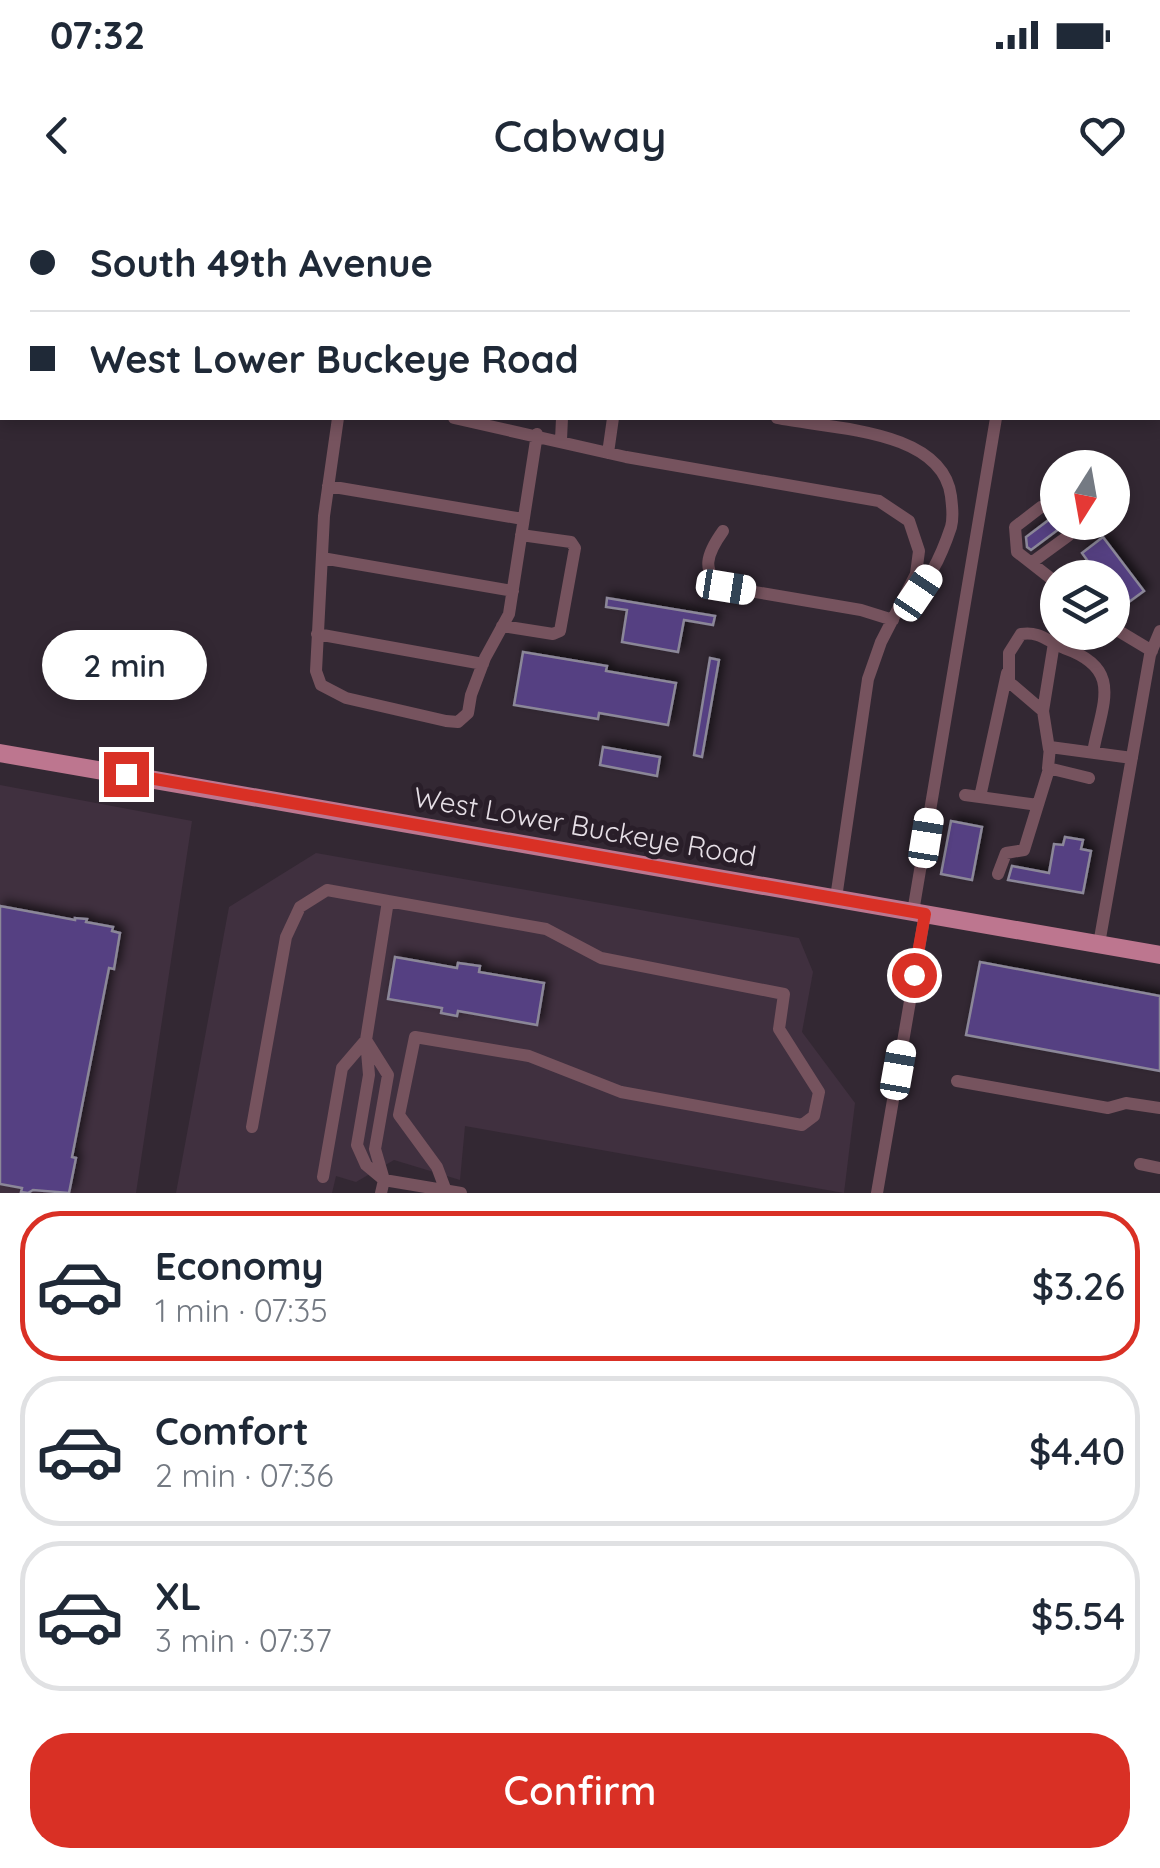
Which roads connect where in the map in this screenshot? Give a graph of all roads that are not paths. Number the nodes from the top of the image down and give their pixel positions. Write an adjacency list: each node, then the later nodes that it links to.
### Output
1 (338, 420): 10 (street)
2 (464, 420): 7 (street)
3 (562, 420): 8 (street)
4 (613, 420): 9 (street)
5 (791, 420): 20 (street)
6 (996, 420): 42 (street)
7 (537, 434): 8 (street); 12 (street)
8 (560, 440): 9 (street)
9 (608, 453): 20 (street)
10 (328, 486): 12 (street); 16 (street)
11 (1040, 508): 17 (street)
12 (523, 519): 14 (street)
13 (723, 531): 20 (street)
14 (521, 535): 19 (street); 21 (street)
15 (1063, 540): 17 (street)
16 (322, 558): 19 (street); 23 (street)
17 (1031, 564): 18 (street)
18 (1040, 571)
19 (513, 591): 21 (street)
20 (895, 615): 40 (street)
21 (502, 626): 29 (street)
22 (1160, 630): 28 (street)
23 (318, 634): 29 (street); 29 (street)
24 (1040, 635): 30 (street)
25 (1130, 637): 28 (street)
26 (1053, 650): 31 (street)
27 (1072, 650): 34 (street)
28 (1152, 650): 35 (street)
29 (482, 664)
30 (1008, 667): 31 (street); 38 (street)
31 (1043, 711): 32 (street)
32 (1050, 749): 34 (street); 36 (street)
33 (0, 752): 40 (main road, West Lower Buckeye Road)
34 (1093, 752): 35 (street)
35 (1132, 758): 43 (street)
36 (1049, 768): 37 (street); 38 (street)
37 (1089, 778)
38 (1038, 805): 39 (street)
39 (998, 874)
40 (836, 898): 42 (main road, West Lower Buckeye Road)
41 (388, 901): 45 (street); 48 (street); 53 (street)
42 (919, 913): 43 (main road, West Lower Buckeye Road); 54 (street)
43 (1100, 944): 44 (main road, West Lower Buckeye Road)
44 (1160, 955)
45 (366, 1040): 51 (street); 52 (street); 52 (street)
46 (957, 1081): 47 (street)
47 (1160, 1108)
48 (252, 1127)
49 (1140, 1164): 50 (street)
50 (1160, 1168)
51 (324, 1177)
52 (382, 1186): 53 (street)
53 (454, 1192)
54 (877, 1193)

